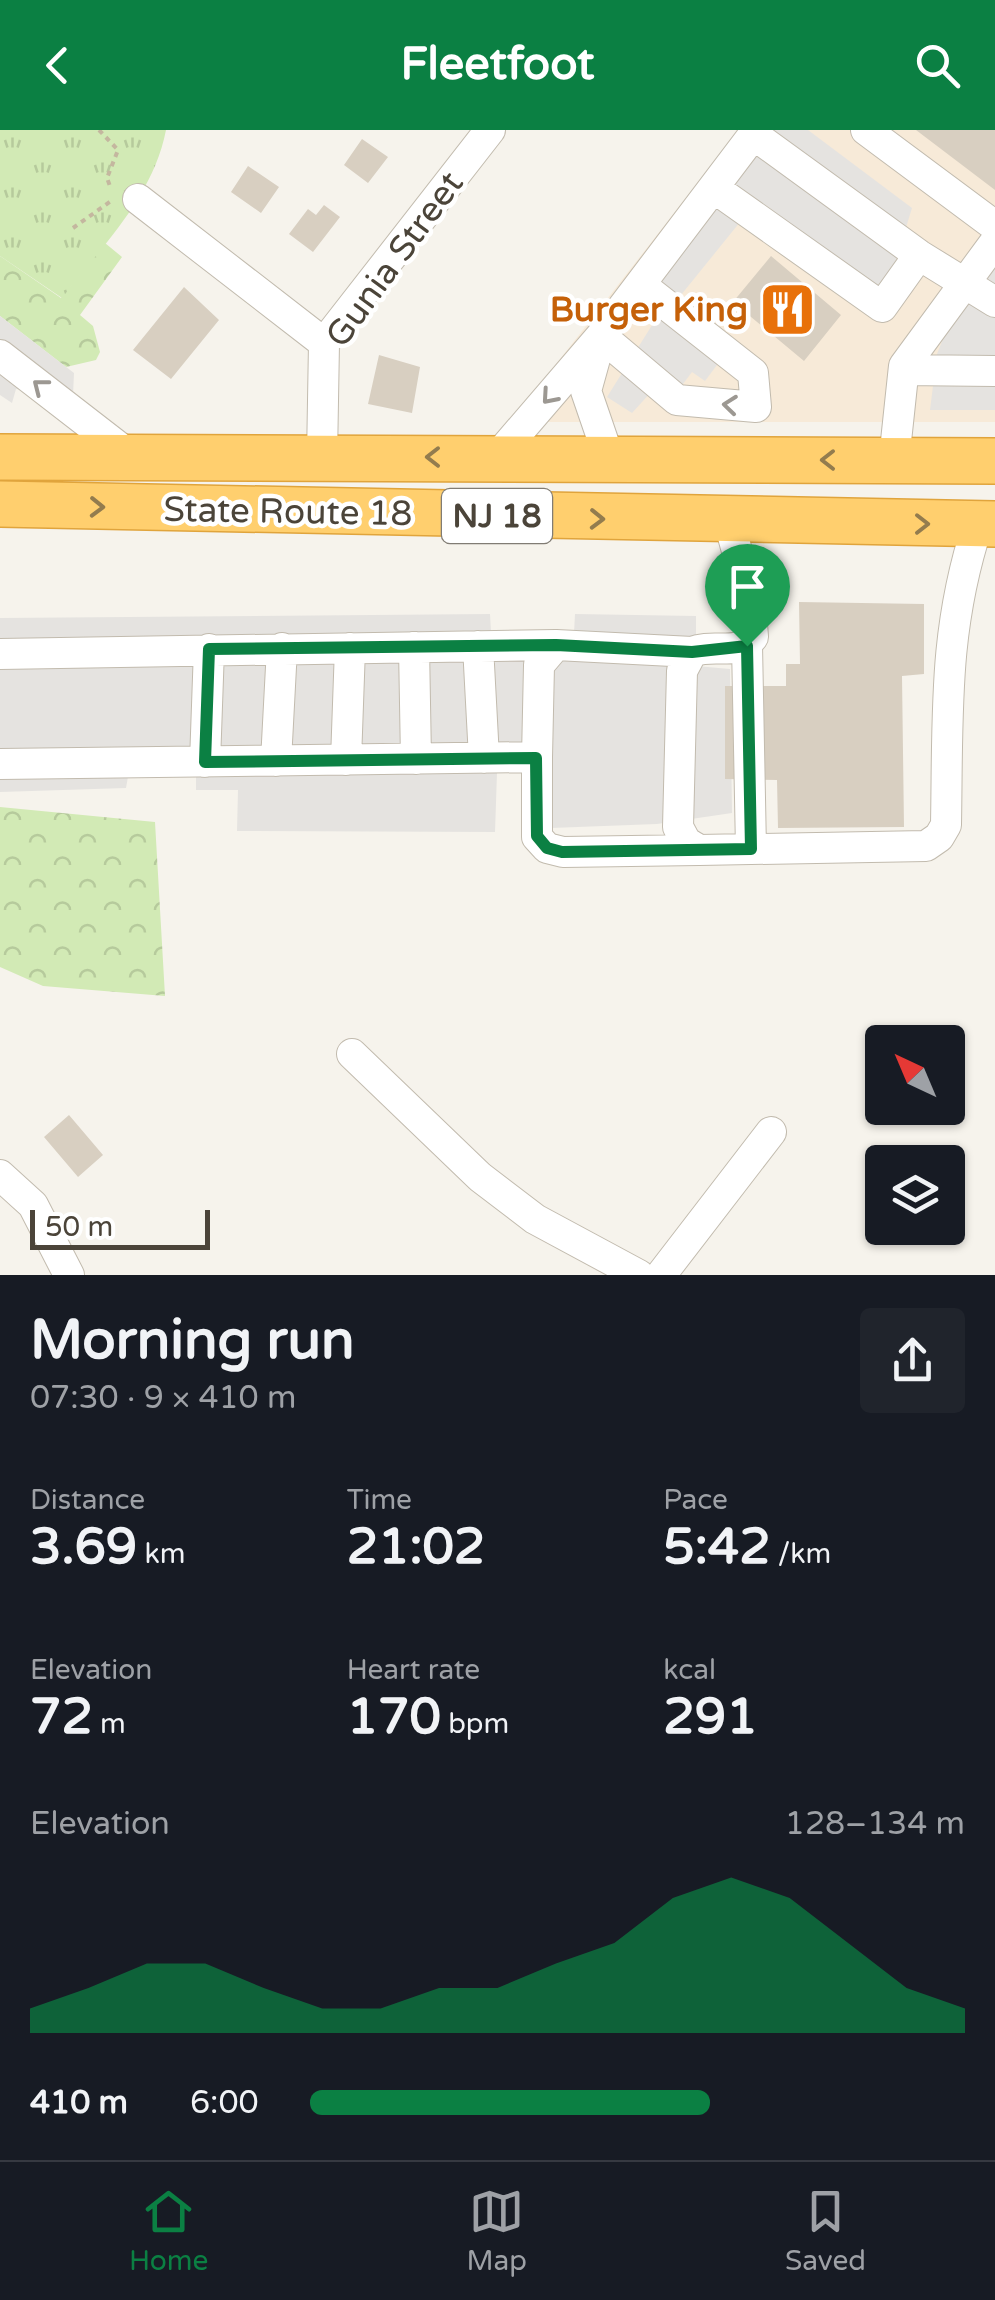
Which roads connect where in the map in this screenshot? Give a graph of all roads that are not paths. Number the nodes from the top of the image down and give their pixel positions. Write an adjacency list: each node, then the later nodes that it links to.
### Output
1 (490, 130): 13 (street, Gunia Street)
2 (866, 130): 6 (street)
3 (756, 132): 4 (street); 8 (street)
4 (714, 188): 8 (street); 9 (street)
5 (138, 199): 13 (street)
6 (995, 226)
7 (995, 242): 10 (street)
8 (918, 255): 10 (street)
9 (641, 285): 12 (street); 12 (street, one-way to 12)
10 (964, 285): 11 (street); 15 (street)
11 (995, 302)
12 (601, 336): 18 (street, one-way to 18); 20 (street)
13 (324, 343): 19 (street, Gunia Street)
14 (0, 355): 21 (street, one-way to 14)
15 (904, 370): 16 (street); 22 (street)
16 (995, 371)
17 (0, 457): 21 (highway, State Route 18 / NJ 18)
18 (497, 457): 19 (highway, State Route 18 / NJ 18, one-way to 19); 20 (highway, State Route 18 / NJ 18)
19 (322, 458): 21 (highway, State Route 18 / NJ 18)
20 (608, 458): 22 (highway, State Route 18 / NJ 18, one-way to 20)
21 (136, 460)
22 (894, 460): 23 (highway, State Route 18 / NJ 18)
23 (995, 461)
24 (0, 504): 25 (highway, State Route 18 / NJ 18, one-way to 25)
25 (729, 522): 26 (highway, State Route 18 / NJ 18, one-way to 26); 30 (street)
26 (986, 524): 43 (street)
27 (556, 645): 29 (street); 34 (street); 37 (street)
28 (414, 646): 29 (street); 32 (street); 38 (street)
29 (478, 646): 36 (street)
30 (747, 646): 34 (street); 43 (street)
31 (282, 648): 32 (street); 33 (street); 40 (street)
32 (350, 648): 39 (street)
33 (209, 649): 35 (street); 41 (street)
34 (692, 652): 44 (street)
35 (0, 654)
36 (484, 758): 37 (street); 38 (street)
37 (536, 758): 44 (street)
38 (416, 759): 39 (street)
39 (346, 760): 40 (street)
40 (276, 761): 41 (street)
41 (205, 762): 42 (street)
42 (0, 764)
43 (751, 849): 44 (street)
44 (700, 850)
45 (352, 1054): 49 (street)
46 (771, 1132): 50 (street)
47 (0, 1175): 48 (street)
48 (69, 1275)
49 (639, 1275)
50 (661, 1275)

